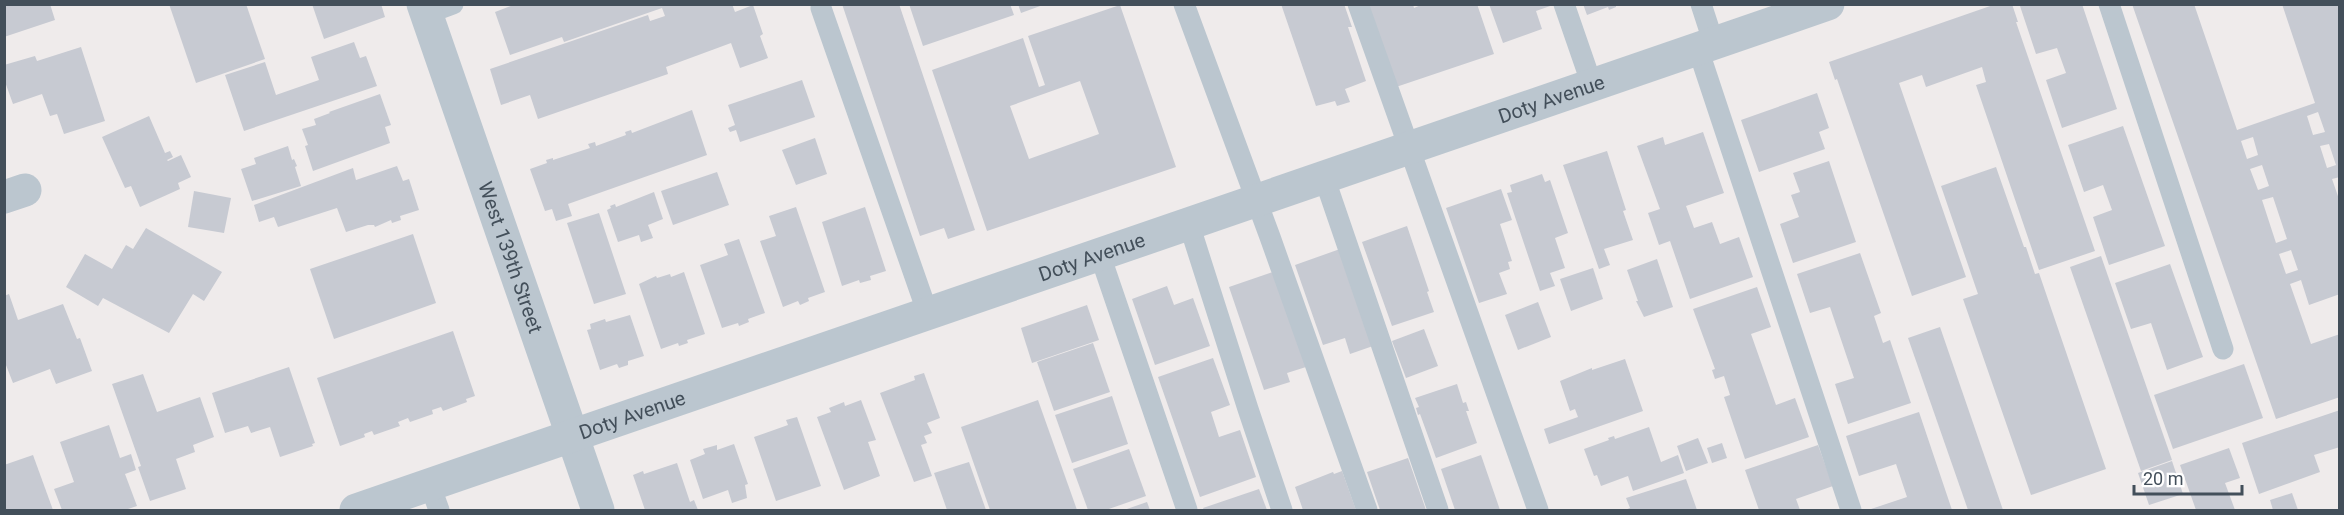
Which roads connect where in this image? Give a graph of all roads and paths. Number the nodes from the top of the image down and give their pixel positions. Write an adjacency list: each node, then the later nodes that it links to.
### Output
1 (1184, 4): 13 (lane)
2 (1358, 4): 11 (lane)
3 (1564, 4): 10 (lane)
4 (1701, 4): 9 (lane)
5 (1828, 4): 9 (street, Doty Avenue)
6 (2109, 4): 17 (lane)
7 (434, 8): 18 (street, West 139th Street)
8 (821, 8): 16 (lane)
9 (1706, 46): 10 (street, Doty Avenue); 27 (lane)
10 (1592, 85): 11 (street, Doty Avenue)
11 (1408, 148): 12 (street, Doty Avenue); 26 (lane)
12 (1324, 177): 13 (street, Doty Avenue); 25 (lane)
13 (1256, 201): 14 (street, Doty Avenue); 24 (lane)
14 (1189, 224): 15 (street, Doty Avenue); 23 (lane)
15 (1100, 255): 16 (street, Doty Avenue); 22 (lane)
16 (928, 314): 18 (street, Doty Avenue)
17 (2223, 349)
18 (572, 436): 19 (street, Doty Avenue); 21 (street, West 139th Street)
19 (434, 498): 20 (street, Doty Avenue)
20 (356, 510)
21 (598, 510)
22 (1186, 510)
23 (1282, 510)
24 (1367, 510)
25 (1437, 510)
26 (1538, 510)
27 (1851, 510)

